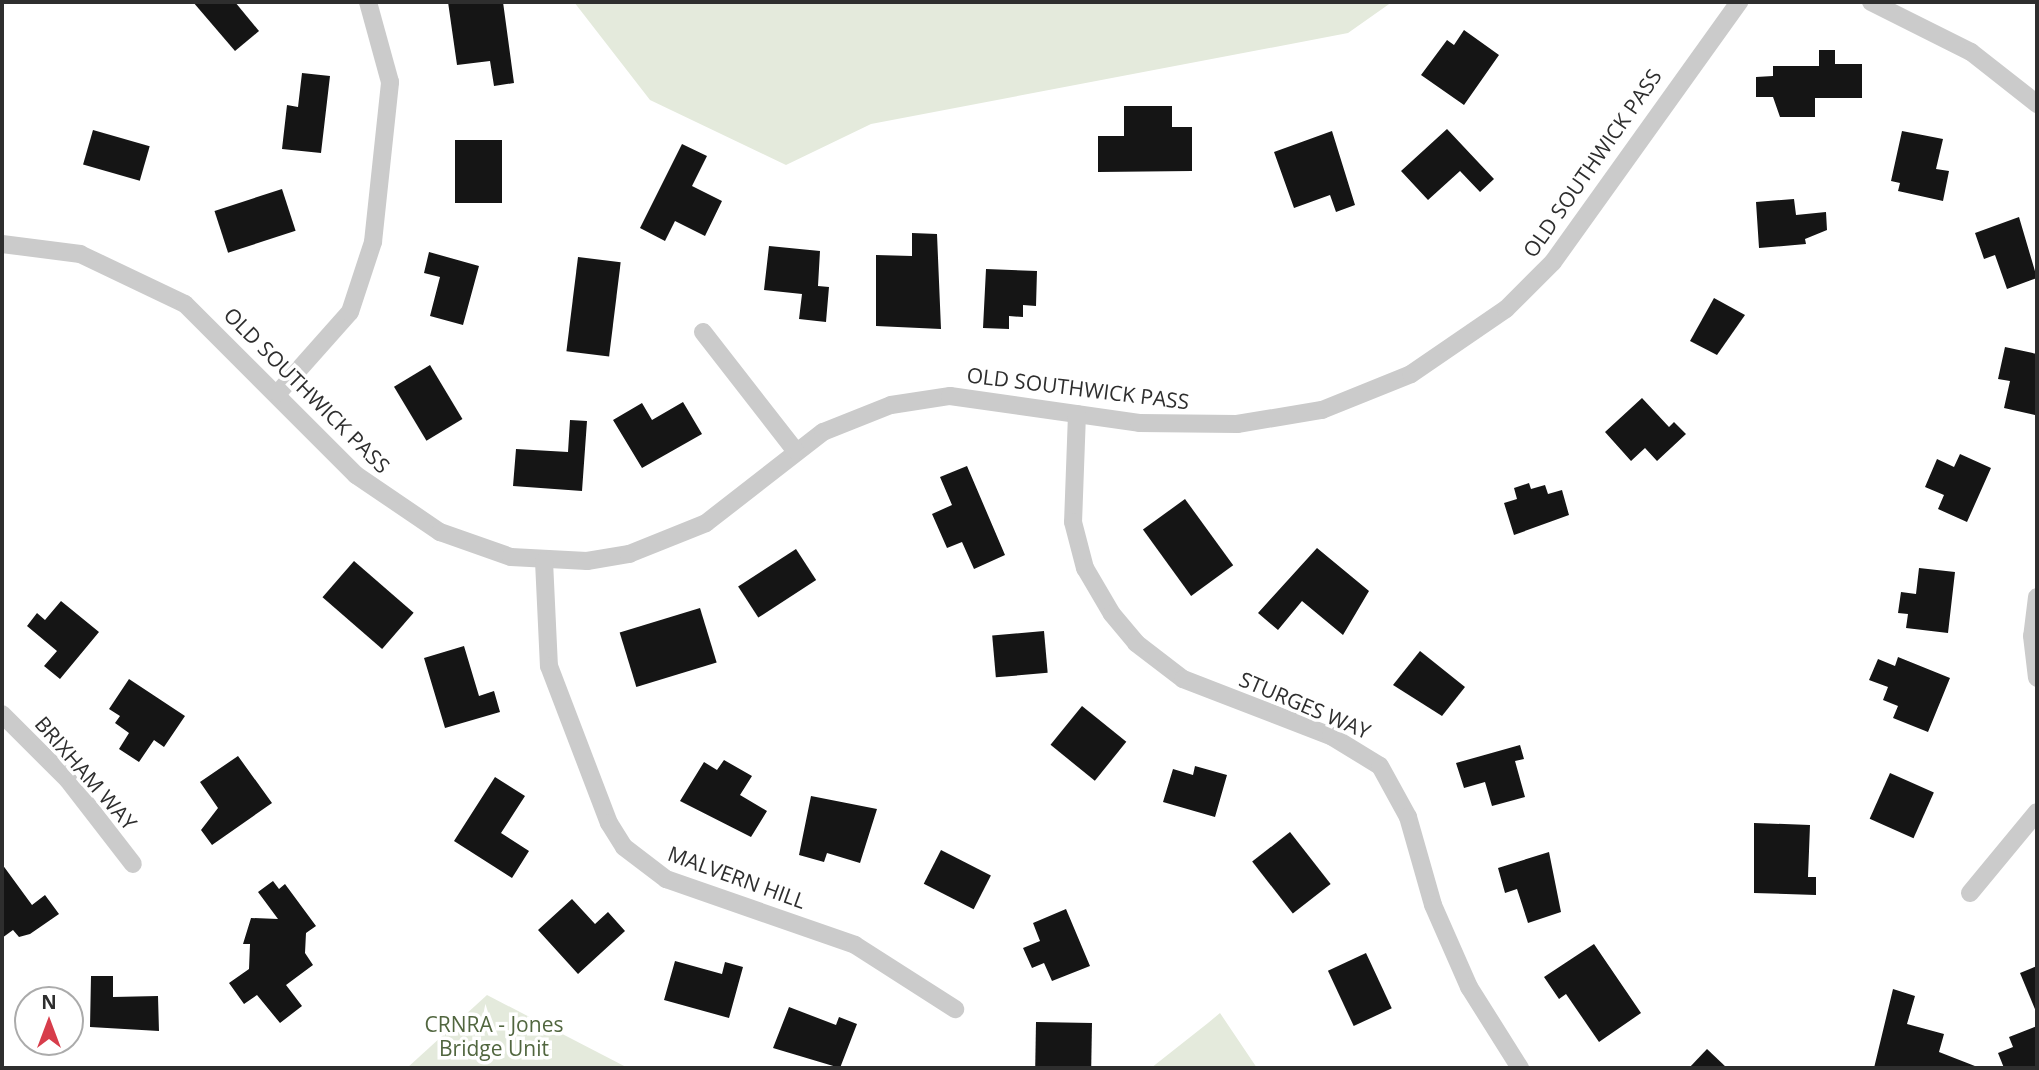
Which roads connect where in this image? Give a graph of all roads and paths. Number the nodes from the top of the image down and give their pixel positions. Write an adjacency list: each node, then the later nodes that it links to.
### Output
1 (368, 2): 7 (street)
2 (1739, 2): 8 (street, OLD SOUTHWICK PASS)
3 (1871, 2): 4 (street)
4 (2037, 104)
5 (2, 244): 7 (street, OLD SOUTHWICK PASS)
6 (703, 332): 9 (street)
7 (278, 393): 10 (street, OLD SOUTHWICK PASS)
8 (1077, 414): 9 (street, OLD SOUTHWICK PASS); 18 (street, STURGES WAY)
9 (795, 450): 10 (street, OLD SOUTHWICK PASS)
10 (544, 561): 17 (street, MALVERN HILL)
11 (2037, 597): 12 (street)
12 (2037, 678)
13 (2, 714): 15 (street, BRIXHAM WAY)
14 (2037, 813): 16 (street)
15 (133, 864)
16 (1970, 893)
17 (955, 1009)
18 (1520, 1068)

